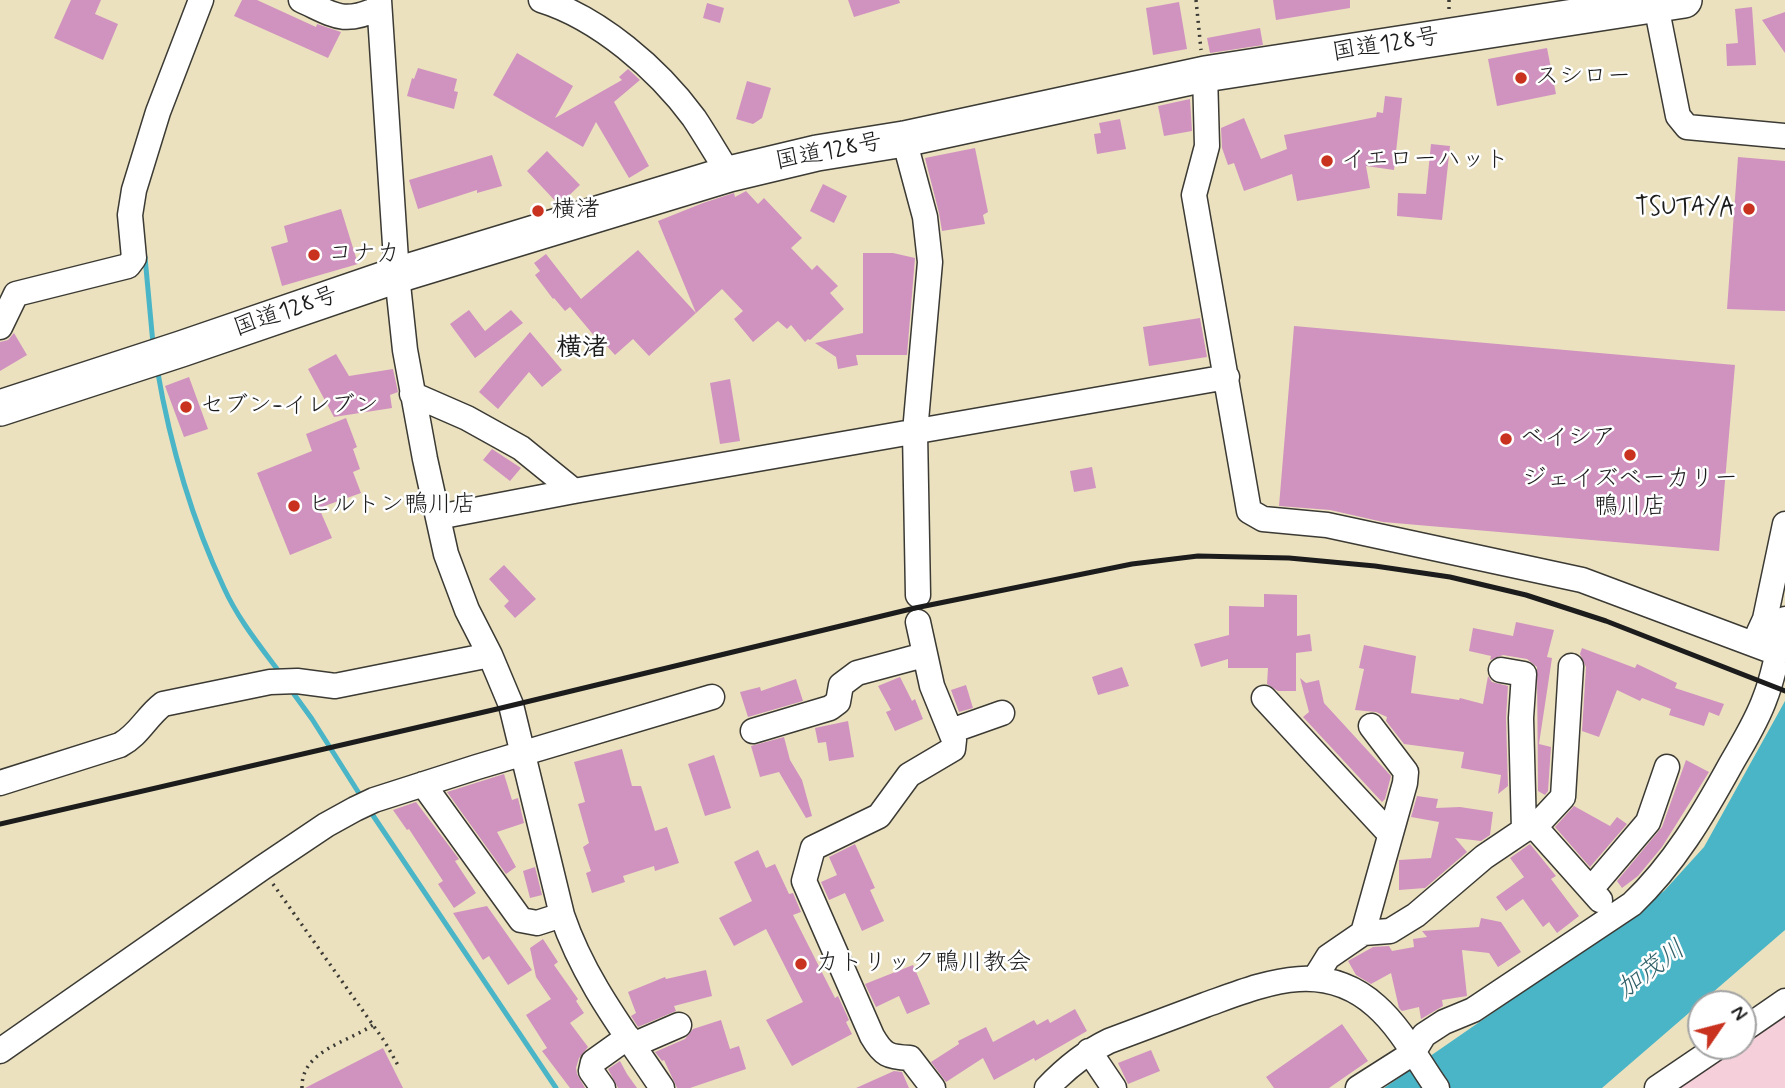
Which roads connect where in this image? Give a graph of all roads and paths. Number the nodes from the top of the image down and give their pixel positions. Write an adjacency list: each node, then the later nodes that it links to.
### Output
1 (201, 0): 12 (street)
2 (301, 0): 6 (street)
3 (541, 0): 10 (street)
4 (1196, 0): 7 (path)
5 (1670, 3): 7 (highway, 国道128号); 8 (street)
6 (379, 4): 11 (street)
7 (1205, 74): 9 (highway, 国道128号); 13 (street)
8 (1785, 136)
9 (904, 139): 10 (highway, 国道128号); 16 (street)
10 (729, 174): 11 (highway, 国道128号)
11 (397, 275): 14 (street); 15 (highway, 国道128号)
12 (0, 327)
13 (1227, 377): 16 (street); 23 (street)
14 (412, 394): 17 (street); 18 (street)
15 (0, 408)
16 (915, 432): 17 (street); 20 (street)
17 (574, 491): 18 (street)
18 (438, 517): 25 (street)
19 (1785, 524): 23 (street)
20 (918, 596)
21 (1785, 620): 24 (street)
22 (918, 622): 26 (street)
23 (1754, 643): 24 (street)
24 (1777, 653): 44 (street)
25 (490, 654): 35 (street); 37 (street)
26 (924, 655): 33 (street); 34 (street)
27 (1571, 666): 39 (street)
28 (1501, 670): 39 (street)
29 (712, 697): 35 (street)
30 (1265, 698): 40 (street)
31 (1002, 713): 34 (street)
32 (1371, 726): 40 (street)
33 (753, 731)
34 (951, 731): 60 (street)
35 (523, 753): 38 (street); 43 (street)
36 (1667, 767): 42 (street)
37 (0, 783)
38 (423, 784): 41 (street); 43 (street)
39 (1530, 829): 42 (street); 45 (street)
40 (1391, 834): 45 (street)
41 (262, 868): 49 (path); 52 (street)
42 (1591, 889): 44 (street)
43 (562, 915): 51 (street)
44 (1612, 916): 54 (street)
45 (1363, 933): 46 (street)
46 (1315, 978): 53 (street); 54 (street)
47 (1785, 1002): 48 (street)
48 (1757, 1021)
49 (373, 1025): 56 (path); 57 (path)
50 (679, 1025): 51 (street)
51 (631, 1041): 58 (street); 59 (street)
52 (0, 1051)
53 (1089, 1051): 61 (street); 62 (street)
54 (1415, 1056): 63 (street); 64 (street)
55 (1698, 1060): 65 (street)
56 (399, 1067)
57 (302, 1088)
58 (603, 1088)
59 (662, 1088)
60 (933, 1088)
61 (1047, 1088)
62 (1114, 1088)
63 (1358, 1088)
64 (1437, 1088)
65 (1657, 1088)

